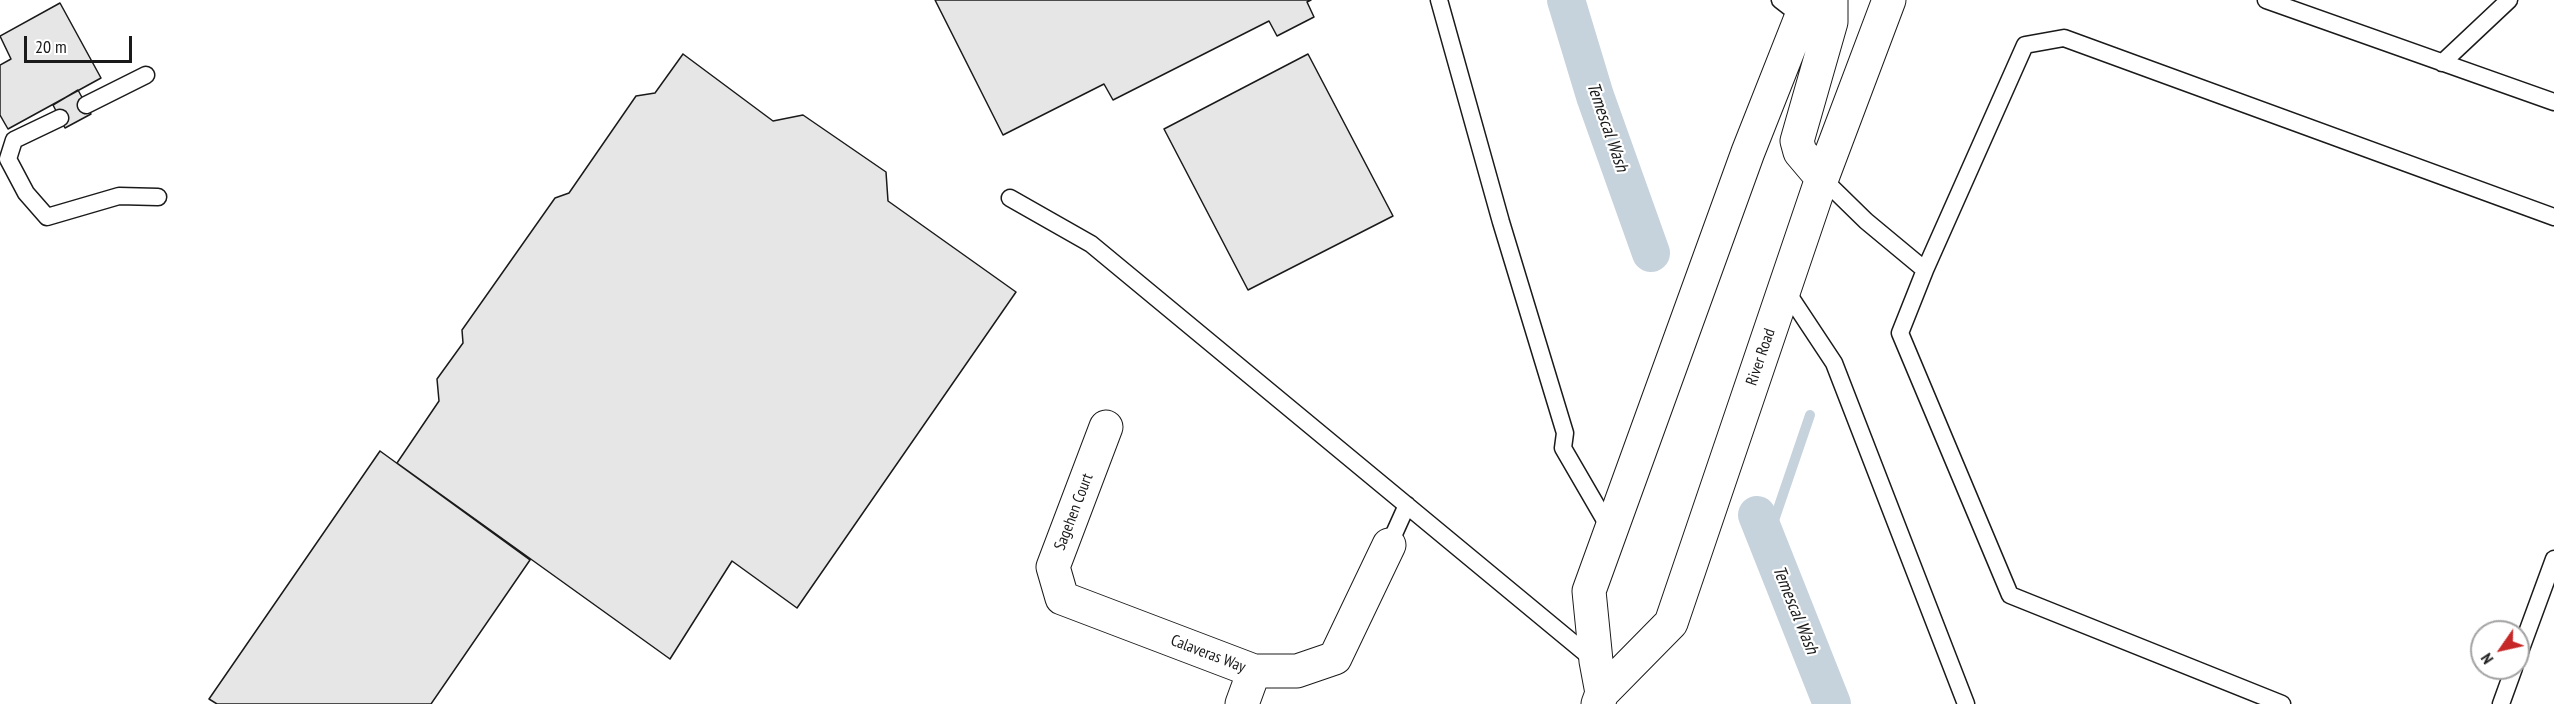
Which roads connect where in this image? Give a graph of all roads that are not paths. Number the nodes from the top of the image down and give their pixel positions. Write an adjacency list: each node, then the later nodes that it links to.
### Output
1 (1439, 0): 20 (lane)
2 (1831, 0): 12 (main road)
3 (1889, 0): 12 (main road, River Road)
4 (2266, 0): 7 (lane)
5 (2509, 0): 7 (lane)
6 (1796, 6): 20 (main road, River Road)
7 (2442, 63): 9 (lane)
8 (147, 75): 10 (lane)
9 (2554, 102)
10 (86, 105)
11 (60, 118): 13 (lane)
12 (1822, 178): 16 (lane); 17 (main road, River Road)
13 (158, 197)
14 (1010, 198): 19 (lane)
15 (2554, 217): 16 (lane)
16 (1925, 270): 31 (lane)
17 (1785, 288): 28 (main road, River Road); 30 (lane)
18 (1106, 427): 23 (main road, Sagehen Court)
19 (1407, 505): 21 (lane, Calaveras Way); 25 (lane)
20 (1614, 525): 25 (main road, River Road)
21 (1389, 545): 26 (main road, Calaveras Way)
22 (2554, 559): 24 (lane)
23 (1062, 598): 26 (main road, Calaveras Way)
24 (2530, 624)
25 (1596, 661): 28 (main road, River Road)
26 (1254, 671): 29 (main road)
27 (2510, 680): 32 (lane)
28 (1600, 699)
29 (1242, 704)
30 (1966, 704)
31 (2282, 704)
32 (2501, 704)

